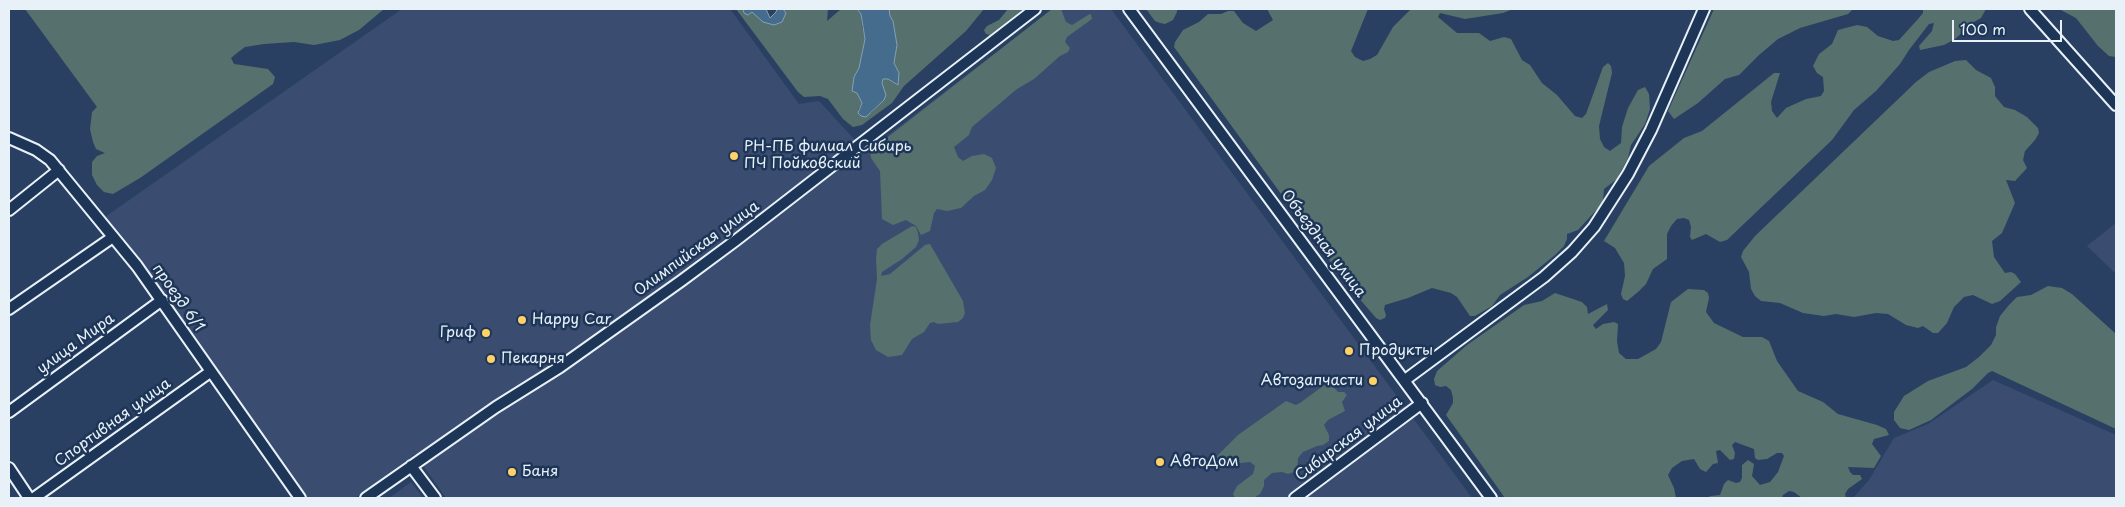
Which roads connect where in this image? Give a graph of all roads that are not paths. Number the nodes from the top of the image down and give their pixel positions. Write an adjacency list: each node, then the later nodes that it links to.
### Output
1 (1035, 9): 16 (street, Олимпийская улица)
2 (1129, 9): 13 (street, Объездная улица)
3 (1704, 9): 13 (street)
4 (2030, 9): 5 (street)
5 (2116, 105)
6 (9, 138): 7 (street, проезд 6/1)
7 (59, 170): 8 (street); 9 (street, проезд 6/1)
8 (9, 210)
9 (113, 237): 10 (street, проезд 6/1); 11 (street)
10 (162, 300): 12 (street, проезд 6/1); 15 (street, улица Мира)
11 (9, 309)
12 (210, 372): 19 (street, Спортивная улица); 20 (street, проезд 6/1)
13 (1405, 380): 14 (street, Объездная улица)
14 (1422, 403): 23 (street, Сибирская улица); 24 (street, Объездная улица)
15 (9, 412)
16 (411, 466): 21 (street, Олимпийская улица); 22 (street)
17 (9, 468): 18 (street)
18 (29, 498)
19 (34, 498)
20 (300, 498)
21 (366, 498)
22 (435, 498)
23 (1295, 498)
24 (1491, 498)

